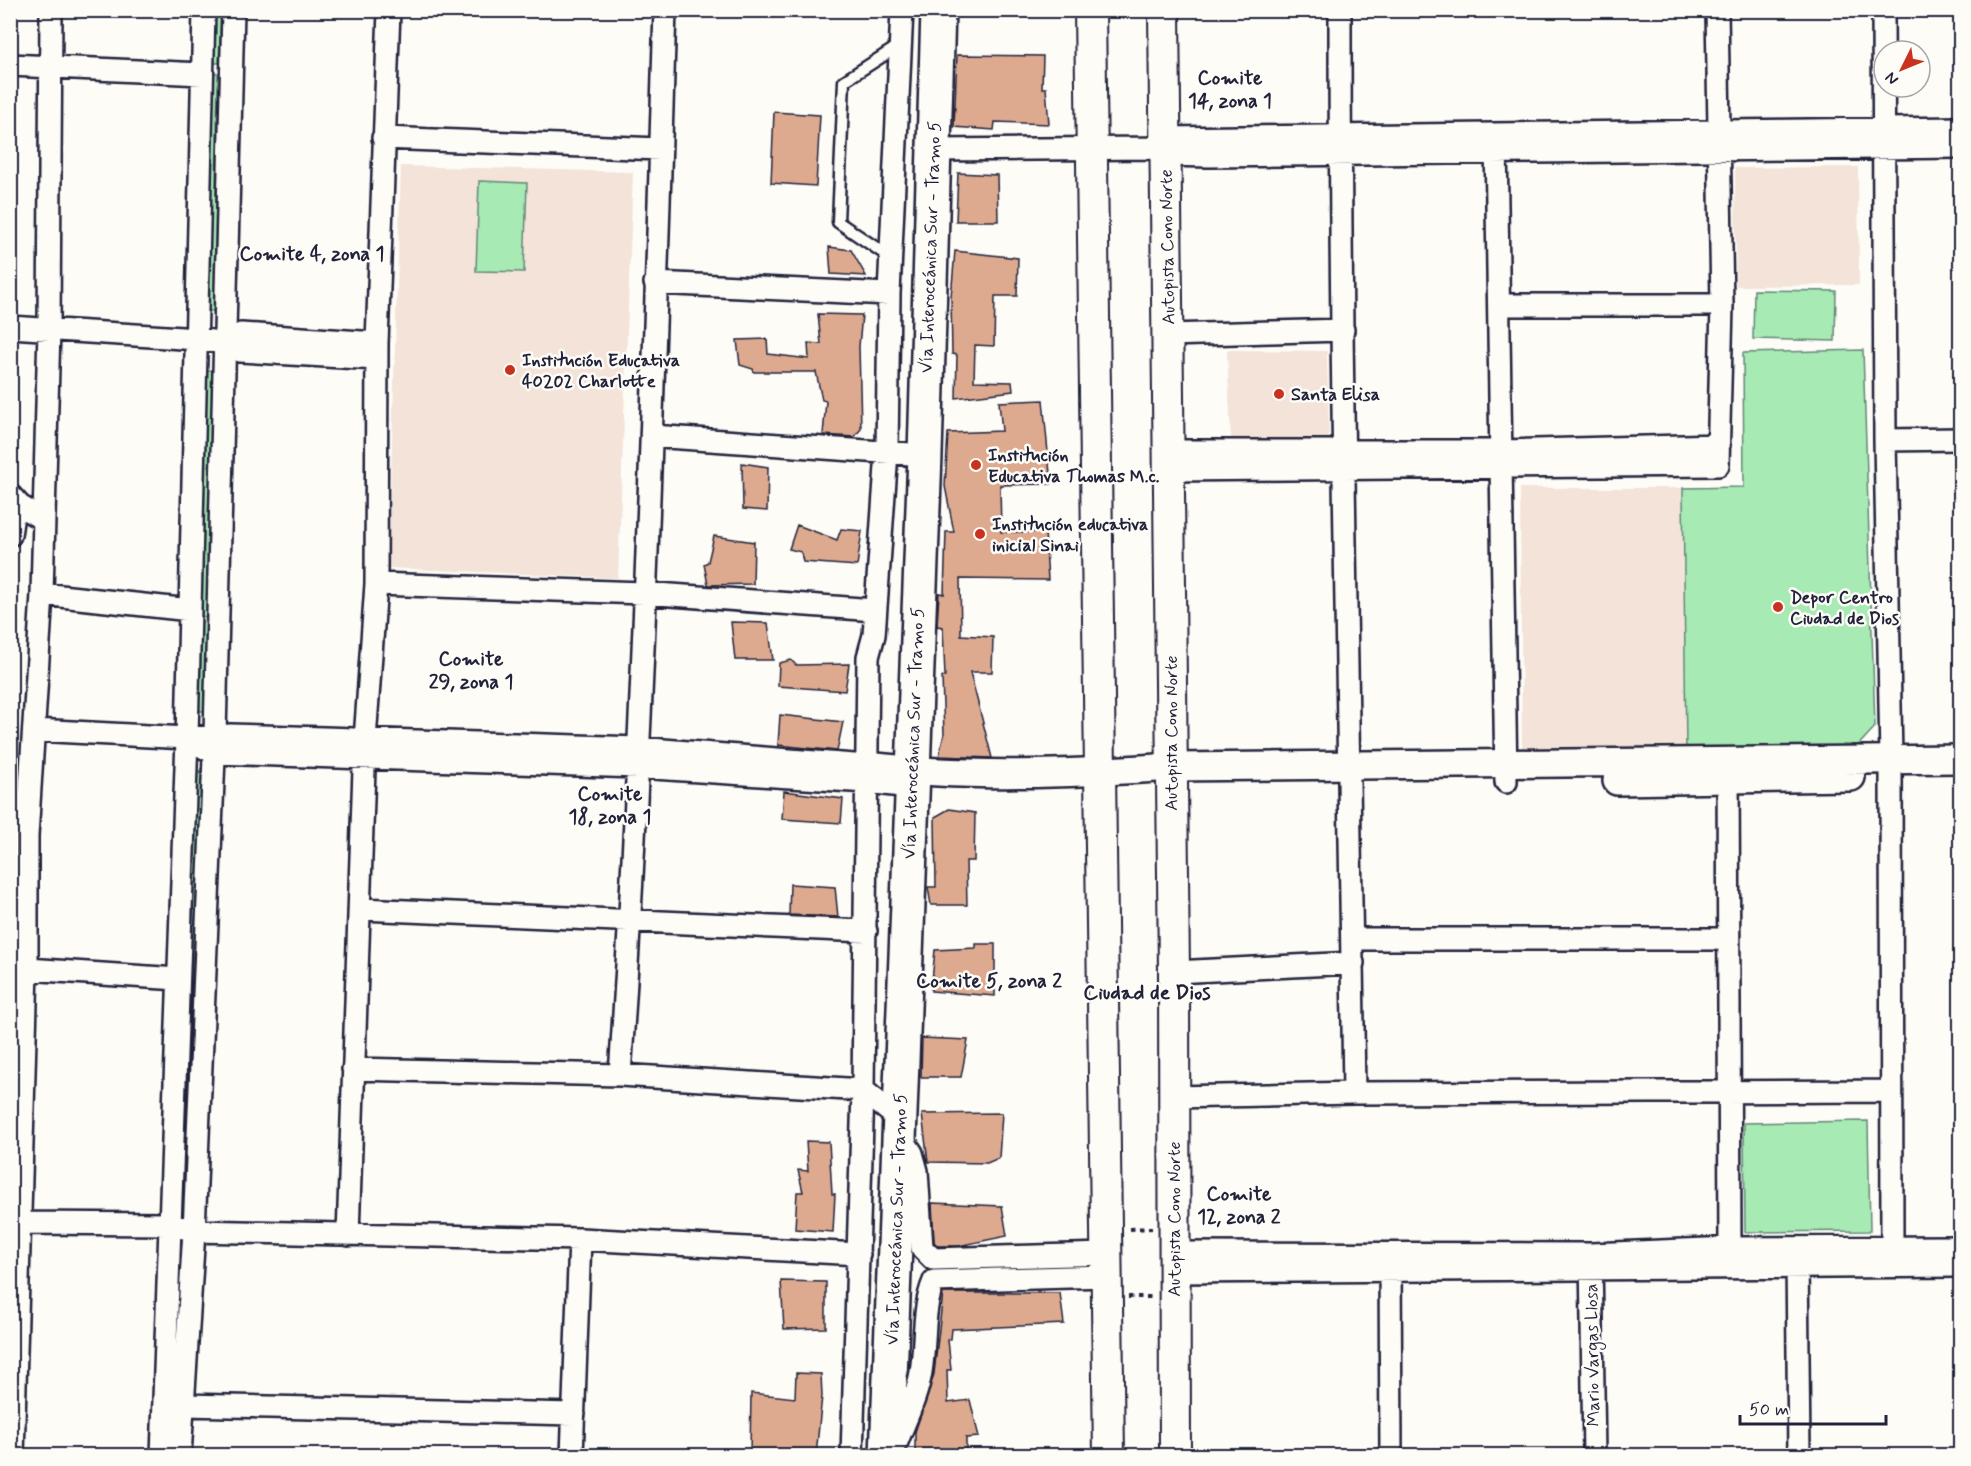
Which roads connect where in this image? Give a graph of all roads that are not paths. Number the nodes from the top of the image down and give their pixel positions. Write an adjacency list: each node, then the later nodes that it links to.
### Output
1 (51, 10): 15 (street)
2 (204, 10): 16 (street)
3 (233, 10): 38 (street)
4 (389, 10): 18 (street)
5 (665, 10): 25 (street)
6 (902, 10): 13 (street)
7 (938, 10): 27 (highway, Vía Interoceánica Sur - Tramo 5)
8 (1090, 10): 26 (main road)
9 (1164, 10): 23 (main road, Autopista Cono Norte)
10 (1340, 10): 22 (street)
11 (1717, 10): 20 (street)
12 (1883, 10): 19 (street)
13 (900, 45): 28 (street); 28 (lane)
14 (10, 65): 15 (street)
15 (48, 68): 16 (street); 34 (street)
16 (202, 74): 37 (street)
17 (1960, 128): 19 (street)
18 (384, 138): 25 (street); 39 (street)
19 (1884, 139): 20 (street); 24 (street); 42 (street)
20 (1719, 140): 21 (street); 32 (street)
21 (1496, 144): 22 (street); 31 (street)
22 (1340, 145): 23 (street); 35 (street)
23 (1161, 147): 26 (street); 36 (main road, Autopista Cono Norte)
24 (1960, 147)
25 (660, 149): 29 (street)
26 (1091, 149): 27 (street); 70 (main road)
27 (932, 150): 44 (highway, Vía Interoceánica Sur - Tramo 5)
28 (891, 258): 30 (street)
29 (655, 283): 30 (street); 40 (street)
30 (889, 294): 43 (street)
31 (1500, 305): 32 (street); 45 (street)
32 (1722, 305): 45 (street)
33 (10, 327): 34 (street)
34 (49, 329): 37 (street); 49 (street)
35 (1343, 330): 36 (street); 47 (street)
36 (1168, 335): 46 (main road, Autopista Cono Norte)
37 (198, 339): 38 (street); 54 (street)
38 (224, 343): 39 (street); 58 (street)
39 (377, 351): 51 (street)
40 (652, 436): 43 (street); 52 (street)
41 (1960, 439): 42 (street)
42 (1885, 440): 62 (street)
43 (887, 452): 44 (street); 55 (street)
44 (925, 455): 69 (highway, Vía Interoceánica Sur - Tramo 5)
45 (1502, 459): 47 (street); 65 (street)
46 (1169, 460): 47 (street); 67 (main road, Autopista Cono Norte)
47 (1344, 460): 66 (street)
48 (13, 498): 49 (street); 50 (street)
49 (44, 520): 53 (street)
50 (10, 535)
51 (376, 584): 52 (street); 59 (street)
52 (644, 593): 55 (street); 60 (street)
53 (42, 594): 54 (street); 56 (street)
54 (190, 610): 57 (street)
55 (875, 610): 64 (street)
56 (34, 730): 57 (street); 77 (street)
57 (187, 738): 58 (street); 79 (street)
58 (214, 744): 59 (street); 90 (street)
59 (365, 749): 60 (street); 71 (street)
60 (638, 757): 64 (street); 72 (street)
61 (1960, 759): 62 (street)
62 (1891, 767): 63 (street); 68 (street); 83 (street)
63 (1728, 770): 65 (street); 75 (street)
64 (867, 774): 69 (street); 73 (street)
65 (1506, 774): 66 (street)
66 (1349, 775): 67 (street); 74 (street)
67 (1171, 777): 70 (street); 78 (main road, Autopista Cono Norte)
68 (1960, 777)
69 (911, 779): 70 (street); 87 (highway, Vía Interoceánica Sur - Tramo 5)
70 (1098, 781): 101 (main road)
71 (361, 909): 72 (street); 80 (street)
72 (631, 921): 73 (street); 81 (street)
73 (866, 931): 82 (street)
74 (1354, 939): 75 (street); 76 (street)
75 (1728, 939): 84 (street)
76 (1353, 963): 78 (street); 85 (street)
77 (27, 969): 79 (street); 88 (street)
78 (1174, 972): 86 (main road, Autopista Cono Norte)
79 (178, 979): 89 (street)
80 (353, 1069): 81 (street); 91 (street)
81 (620, 1075): 82 (street)
82 (863, 1090): 87 (street); 96 (street)
83 (1890, 1091): 84 (street); 93 (street)
84 (1729, 1092): 85 (street); 95 (street)
85 (1354, 1093): 86 (street)
86 (1174, 1097): 99 (main road, Autopista Cono Norte)
87 (900, 1127): 101 (street); 110 (highway, Vía Interoceánica Sur - Tramo 5)
88 (21, 1223): 89 (street); 105 (street)
89 (170, 1224): 90 (street); 106 (street)
90 (194, 1231): 91 (street); 103 (street)
91 (348, 1235): 92 (street)
92 (580, 1239): 96 (street); 104 (street)
93 (1892, 1247): 94 (street); 97 (street)
94 (1960, 1247)
95 (1730, 1248): 97 (street); 100 (street)
96 (859, 1254): 109 (street)
97 (1797, 1260): 100 (street); 102 (street); 116 (street)
98 (1390, 1261): 99 (street); 100 (street); 114 (street)
99 (1174, 1262): 113 (main road, Autopista Cono Norte)
100 (1591, 1262): 115 (street, Mario Vargas Llosa)
101 (1106, 1264): 111 (street); 112 (main road)
102 (1960, 1266)
103 (184, 1405): 104 (street); 107 (street)
104 (574, 1414): 108 (street)
105 (13, 1455)
106 (162, 1455)
107 (180, 1455)
108 (572, 1455)
109 (852, 1455)
110 (887, 1455)
111 (892, 1455)
112 (1109, 1455)
113 (1175, 1455)
114 (1391, 1455)
115 (1594, 1455)
116 (1799, 1455)

